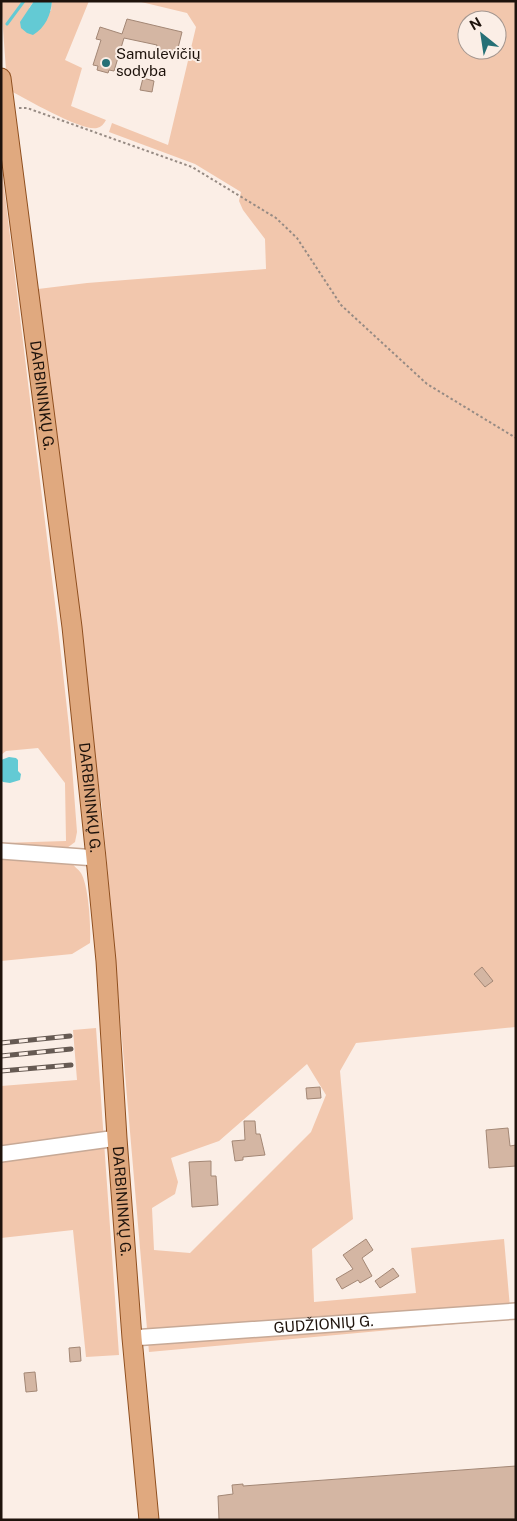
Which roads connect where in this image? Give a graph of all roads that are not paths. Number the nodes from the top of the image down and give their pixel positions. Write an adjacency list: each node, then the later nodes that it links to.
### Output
1 (1, 78): 3 (main road, DARBININKŲ G.)
2 (1, 850): 3 (street)
3 (96, 858): 4 (main road, DARBININKŲ G.)
4 (117, 1138): 5 (street); 7 (main road, DARBININKŲ G.)
5 (1, 1154)
6 (516, 1311): 7 (street, GUDŽIONIŲ G.)
7 (132, 1338): 8 (main road, DARBININKŲ G.)
8 (149, 1520)

